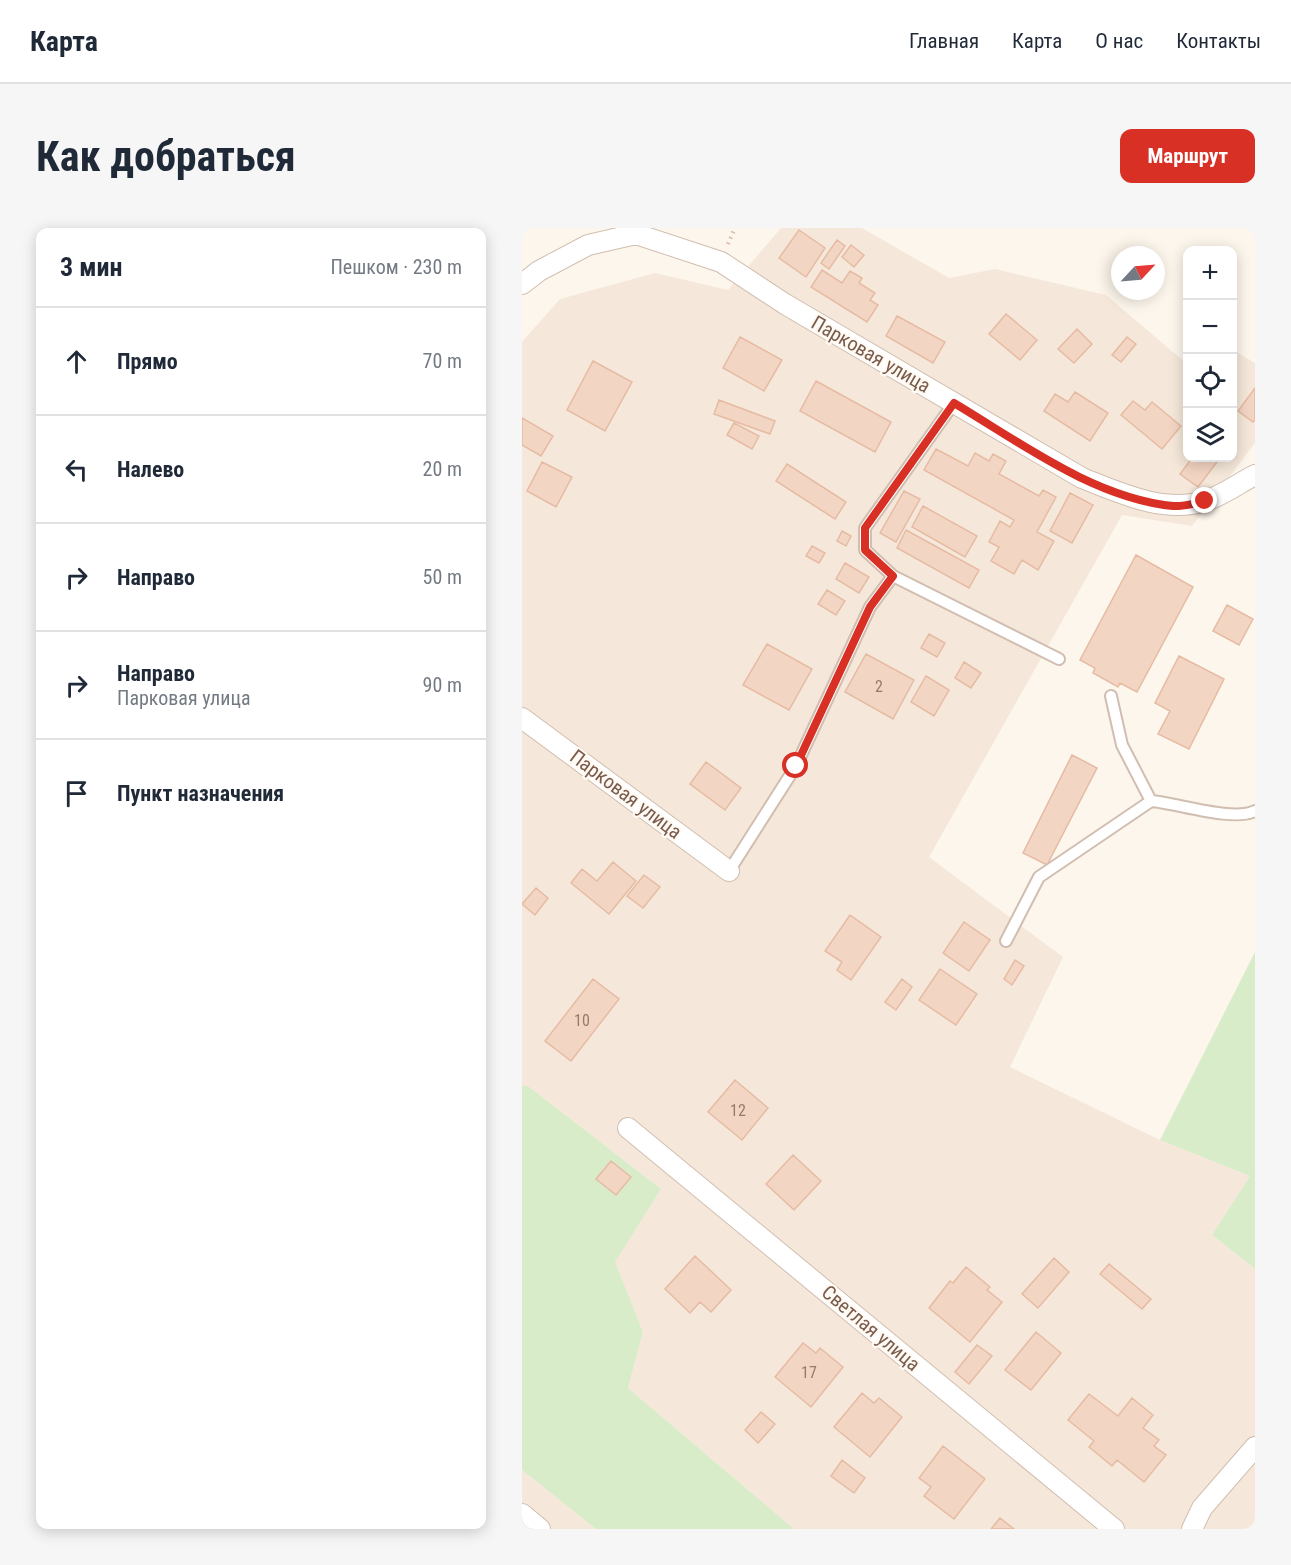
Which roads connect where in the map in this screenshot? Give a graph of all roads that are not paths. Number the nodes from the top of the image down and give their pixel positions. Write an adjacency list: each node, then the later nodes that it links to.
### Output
1 (633, 231): 2 (street, Парковая улица); 3 (street, Парковая улица)
2 (522, 284)
3 (954, 403): 4 (street, Парковая улица); 5 (lane)
4 (1255, 475)
5 (893, 576): 6 (lane); 11 (lane)
6 (1059, 658)
7 (1111, 696): 9 (lane)
8 (522, 717): 11 (street, Парковая улица)
9 (1151, 801): 10 (lane); 12 (lane)
10 (1255, 811)
11 (729, 872)
12 (1006, 941)
13 (628, 1128): 17 (street, Светлая улица)
14 (1255, 1447): 18 (street)
15 (522, 1514): 16 (street)
16 (540, 1529)
17 (1114, 1529)
18 (1192, 1529)

